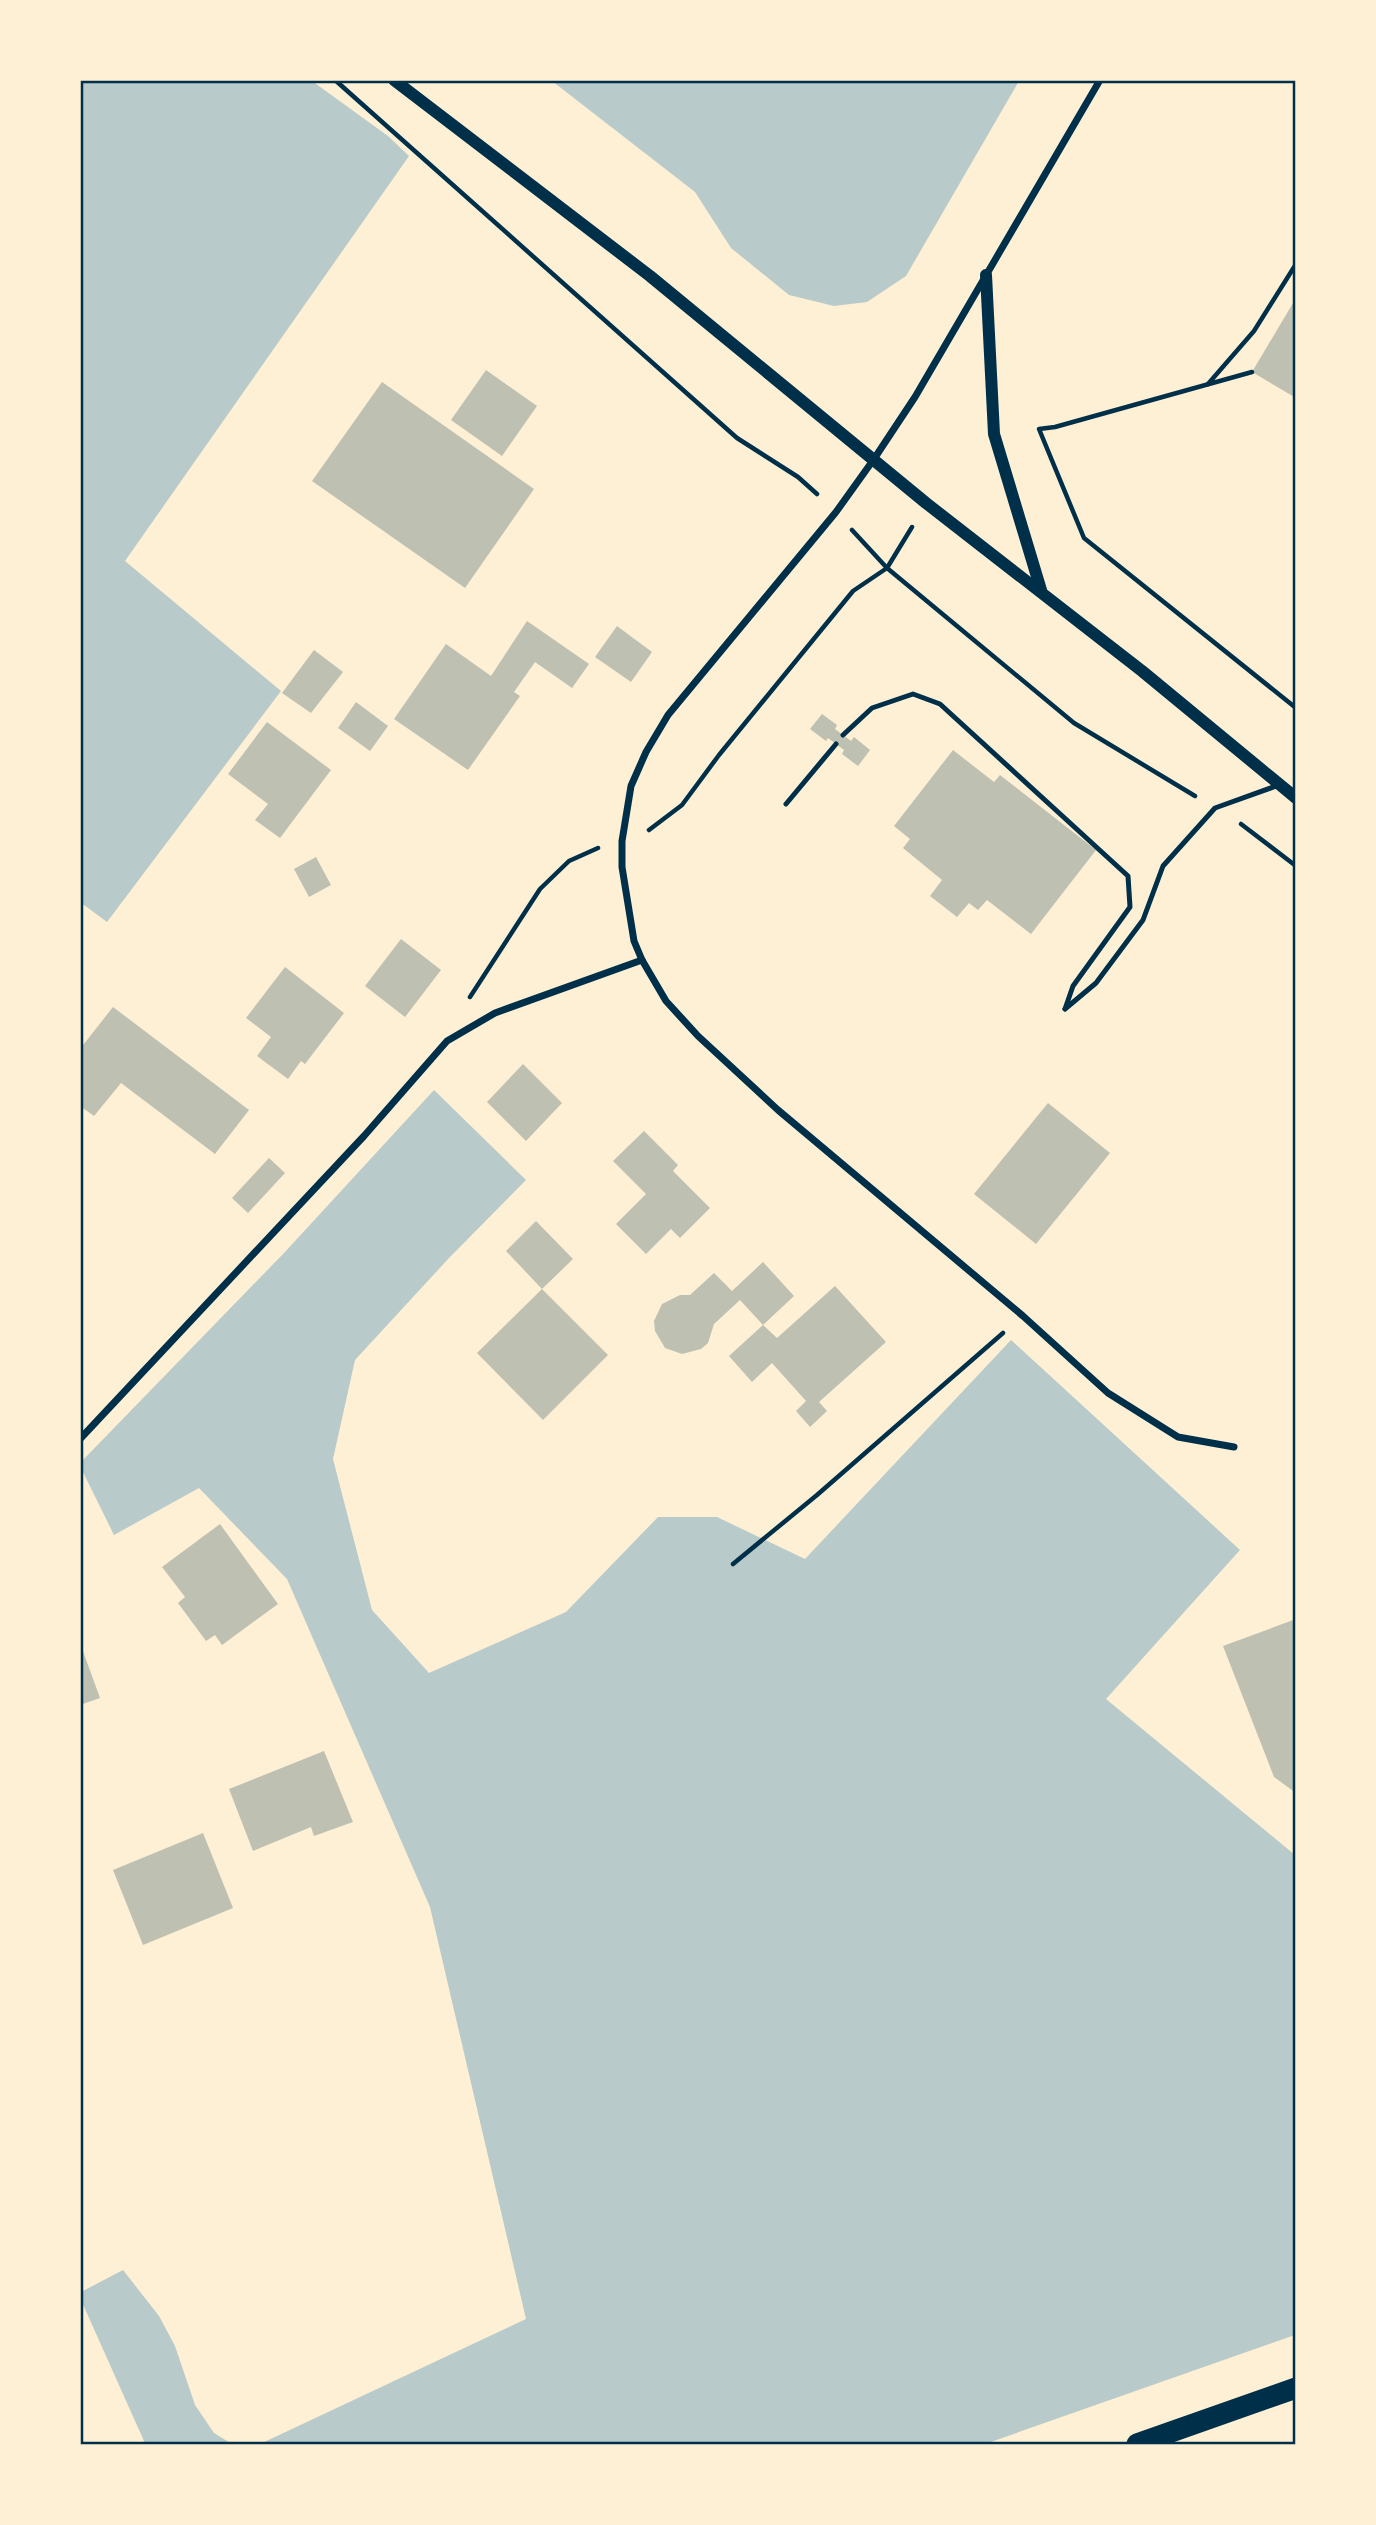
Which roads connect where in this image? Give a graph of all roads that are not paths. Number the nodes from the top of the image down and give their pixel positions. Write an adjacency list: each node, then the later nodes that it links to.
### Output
1 (394, 80): 4 (street)
2 (1100, 80): 3 (street)
3 (986, 275): 4 (street); 5 (street)
4 (874, 458): 5 (street); 11 (street)
5 (1041, 590): 8 (street)
6 (843, 735): 8 (lane)
7 (836, 744): 10 (lane)
8 (1279, 785): 9 (street)
9 (1296, 798)
10 (786, 804)
11 (642, 960): 12 (street); 13 (street)
12 (80, 1439)
13 (1234, 1447)
14 (1296, 2388): 15 (highway)
15 (1137, 2445)

